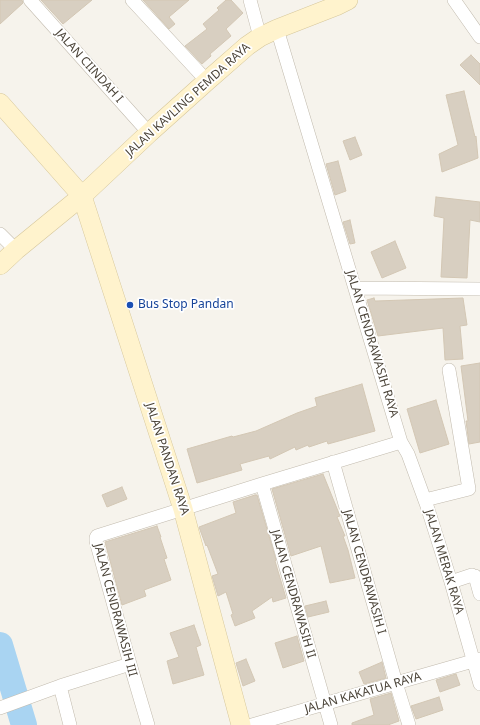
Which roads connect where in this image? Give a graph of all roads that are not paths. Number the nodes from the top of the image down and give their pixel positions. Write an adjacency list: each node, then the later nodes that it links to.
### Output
1 (30, 0): 10 (street, JALAN CIINDAH I)
2 (132, 0): 8 (street)
3 (250, 0): 6 (street, JALAN CENDRAWASIH RAYA)
4 (454, 0): 7 (street)
5 (339, 2): 6 (street, JALAN KAVLING PEMDA RAYA)
6 (269, 33): 8 (street, JALAN KAVLING PEMDA RAYA); 15 (street, JALAN CENDRAWASIH RAYA)
7 (480, 37)
8 (207, 81): 10 (street, JALAN KAVLING PEMDA RAYA)
9 (0, 103): 11 (street)
10 (149, 133): 11 (street, JALAN KAVLING PEMDA RAYA)
11 (82, 196): 13 (street, JALAN KAVLING PEMDA RAYA); 23 (street, JALAN PANDAN RAYA)
12 (0, 234): 13 (street)
13 (16, 250): 14 (street, JALAN KAVLING PEMDA RAYA)
14 (0, 265)
15 (355, 288): 16 (street); 18 (street, JALAN CENDRAWASIH RAYA)
16 (480, 289)
17 (449, 370): 21 (street)
18 (401, 442): 19 (street); 22 (street, JALAN MERAK RAYA)
19 (333, 462): 20 (street); 28 (street, JALAN CENDRAWASIH I)
20 (262, 484): 23 (street); 31 (street, JALAN CENDRAWASIH II)
21 (474, 490): 22 (street)
22 (425, 500): 24 (street, JALAN MERAK RAYA)
23 (183, 509): 27 (street, JALAN CENDRAWASIH III); 35 (street, JALAN PANDAN RAYA)
24 (451, 582): 25 (street); 26 (street, JALAN MERAK RAYA)
25 (480, 594)
26 (477, 660): 28 (street, JALAN KAKATUA RAYA); 29 (street, JALAN MERAK RAYA)
27 (130, 664): 30 (street); 34 (street, JALAN CENDRAWASIH III)
28 (396, 683): 31 (street, JALAN KAKATUA RAYA); 38 (street, JALAN CENDRAWASIH I)
29 (480, 684)
30 (60, 686): 32 (street); 33 (street)
31 (325, 704): 36 (street, JALAN KAKATUA RAYA); 37 (street, JALAN CENDRAWASIH II)
32 (3, 707)
33 (70, 725)
34 (148, 725)
35 (241, 725)
36 (252, 725)
37 (332, 725)
38 (409, 725)

